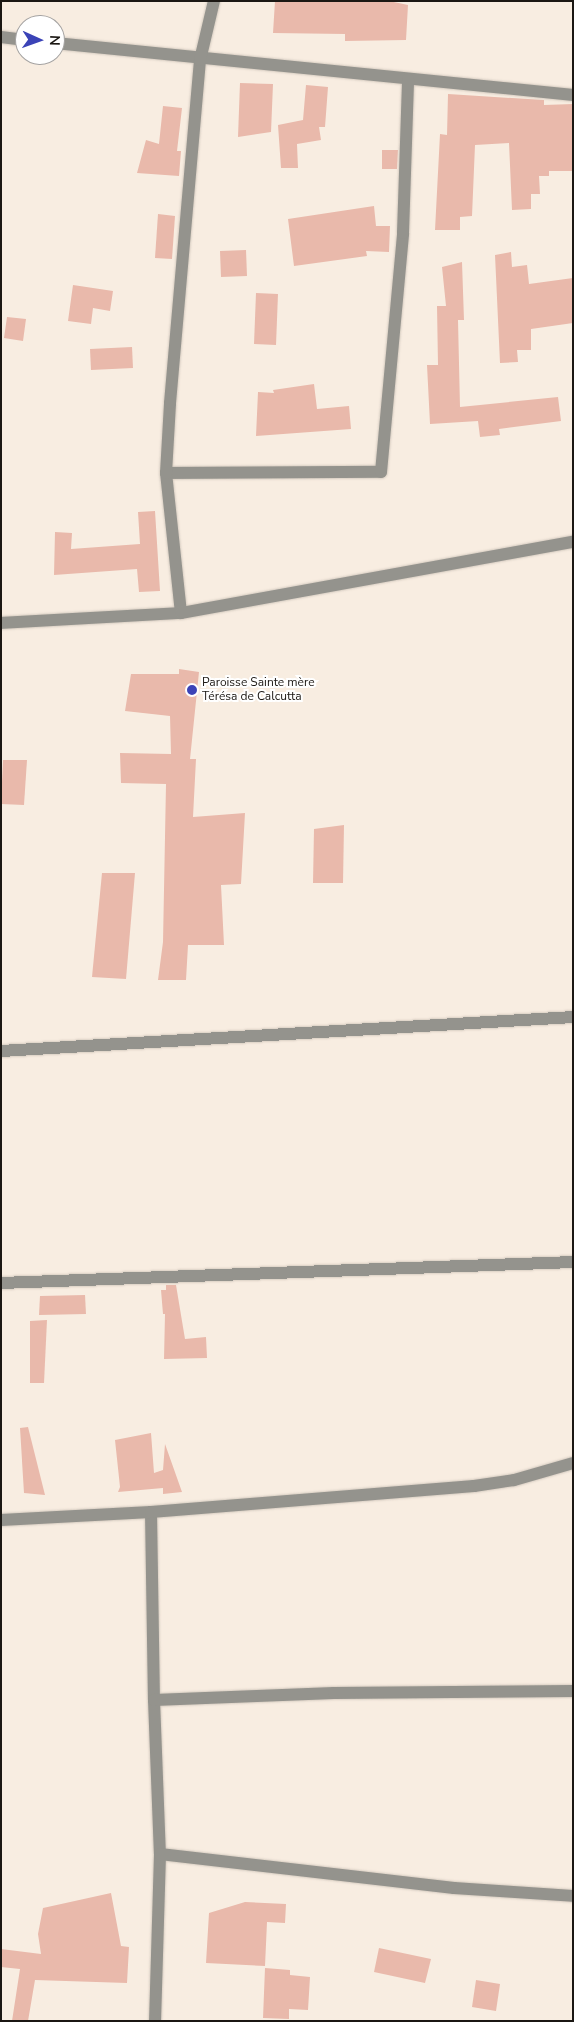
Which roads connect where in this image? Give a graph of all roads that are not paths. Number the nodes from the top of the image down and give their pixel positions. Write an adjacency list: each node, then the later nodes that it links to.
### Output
1 (214, 1): 5 (street)
2 (1, 37): 3 (street)
3 (15, 39)
4 (65, 44): 5 (street)
5 (200, 60): 6 (street); 8 (street)
6 (408, 79): 7 (street); 8 (street)
7 (573, 95)
8 (166, 473): 10 (street)
9 (573, 542): 10 (street)
10 (181, 613): 11 (street)
11 (1, 624)
12 (573, 1017): 13 (street)
13 (1, 1051)
14 (573, 1262): 15 (street)
15 (1, 1283)
16 (573, 1463): 17 (street)
17 (151, 1512): 18 (street); 20 (street)
18 (1, 1520)
19 (573, 1691): 20 (street)
20 (154, 1700): 21 (street)
21 (160, 1854): 22 (street); 23 (street)
22 (573, 1896)
23 (155, 2021)

